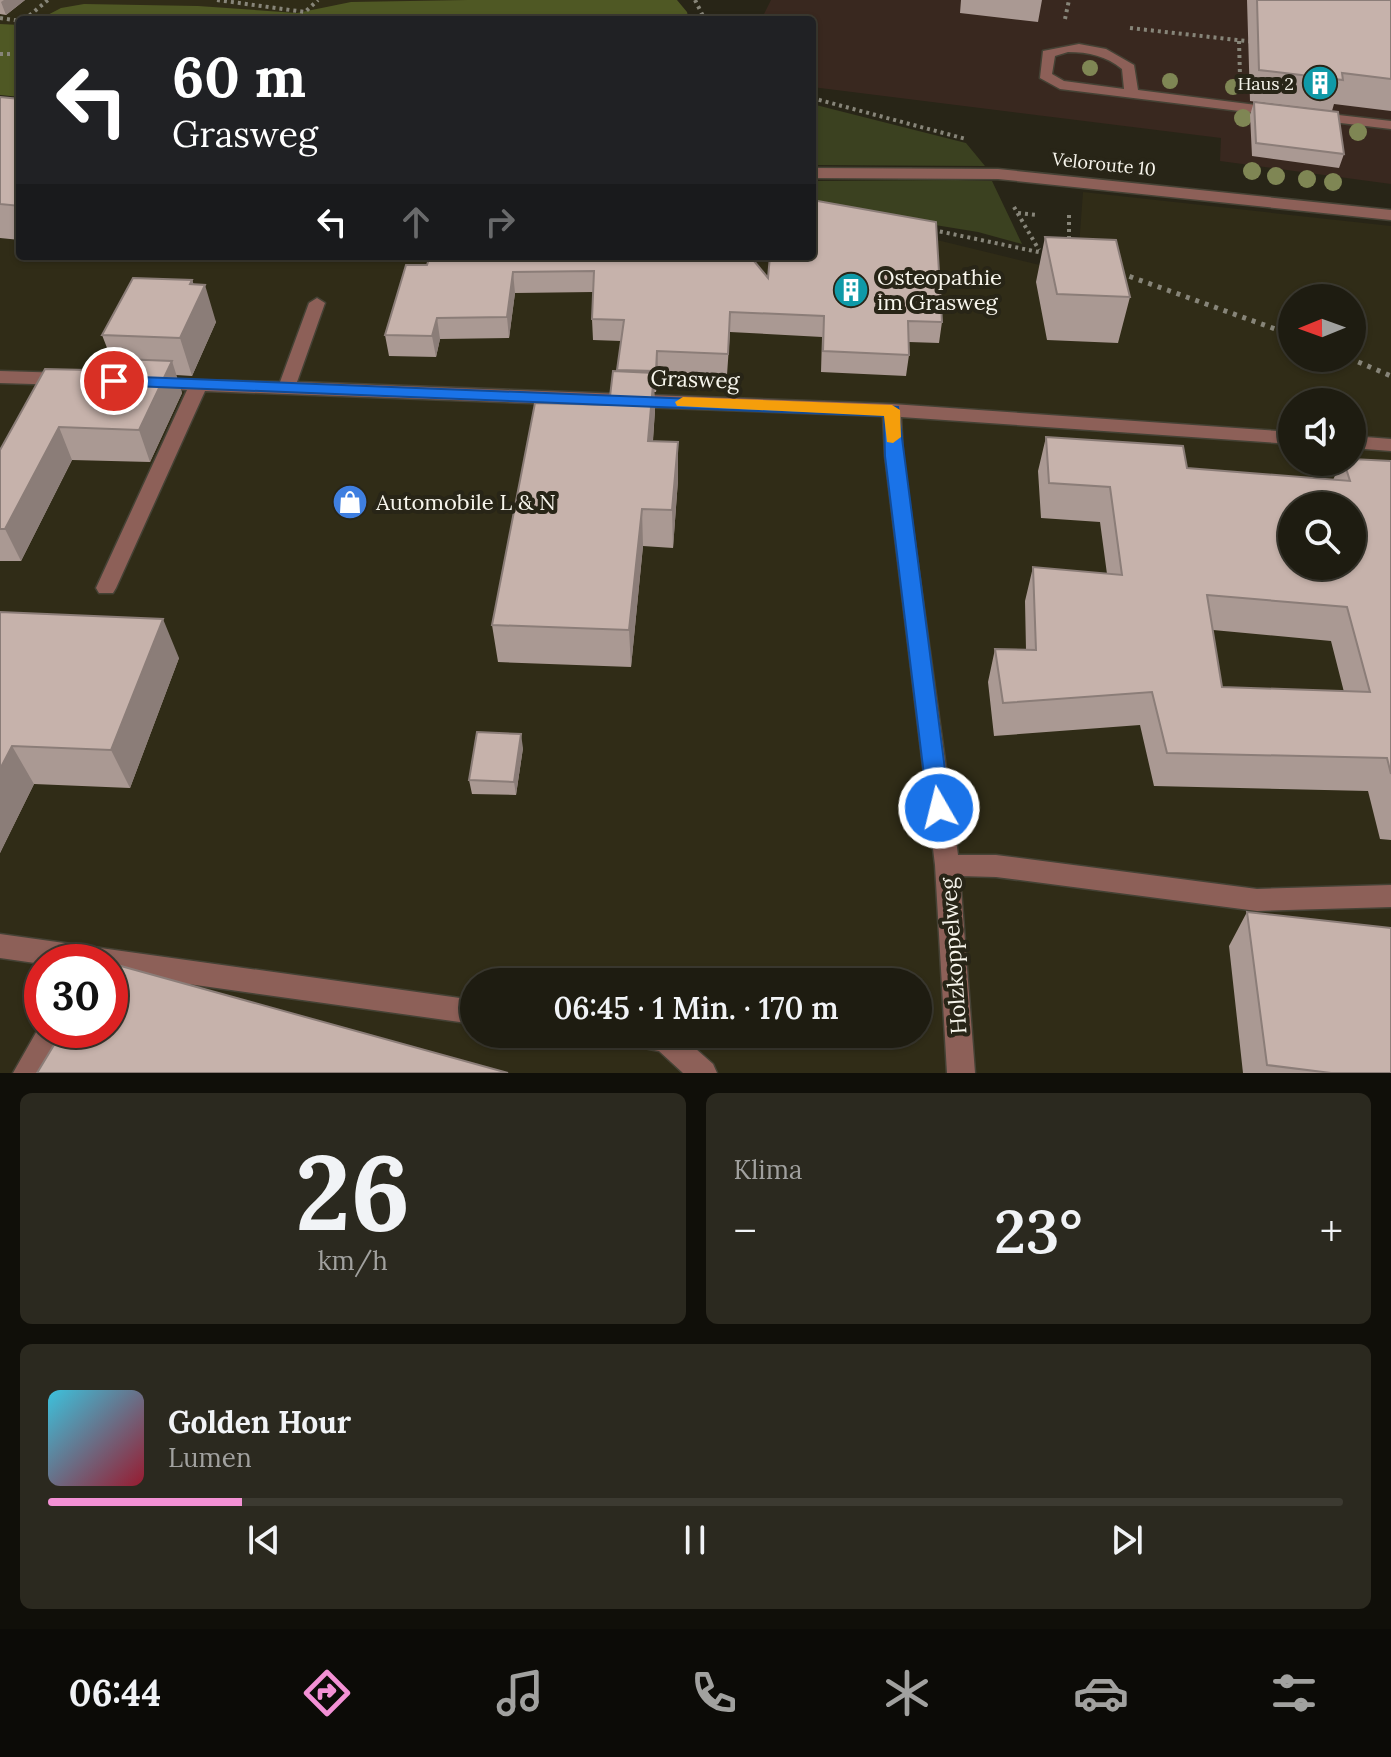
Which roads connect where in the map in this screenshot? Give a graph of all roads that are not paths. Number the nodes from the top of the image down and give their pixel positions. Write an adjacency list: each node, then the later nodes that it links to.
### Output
1 (1131, 93): 1 (street); 2 (street)
2 (1391, 125)
3 (816, 173): 4 (street, Veloroute 10)
4 (1391, 215)
5 (317, 303): 10 (street)
6 (0, 377): 7 (street)
7 (92, 380)
8 (138, 382): 9 (street, Grasweg)
9 (199, 384): 10 (street, Grasweg); 15 (street)
10 (287, 386): 11 (street, Grasweg)
11 (892, 410): 12 (street, Grasweg); 16 (street, Holzkoppelweg)
12 (1278, 437)
13 (1366, 443): 14 (street)
14 (1391, 445)
15 (106, 588)
16 (947, 865): 17 (street); 26 (street, Holzkoppelweg)
17 (1391, 896)
18 (0, 946): 19 (street)
19 (24, 950)
20 (128, 965): 21 (street)
21 (460, 1010)
22 (42, 1048): 24 (street)
23 (675, 1048): 25 (street)
24 (27, 1073)
25 (703, 1073)
26 (961, 1073)

